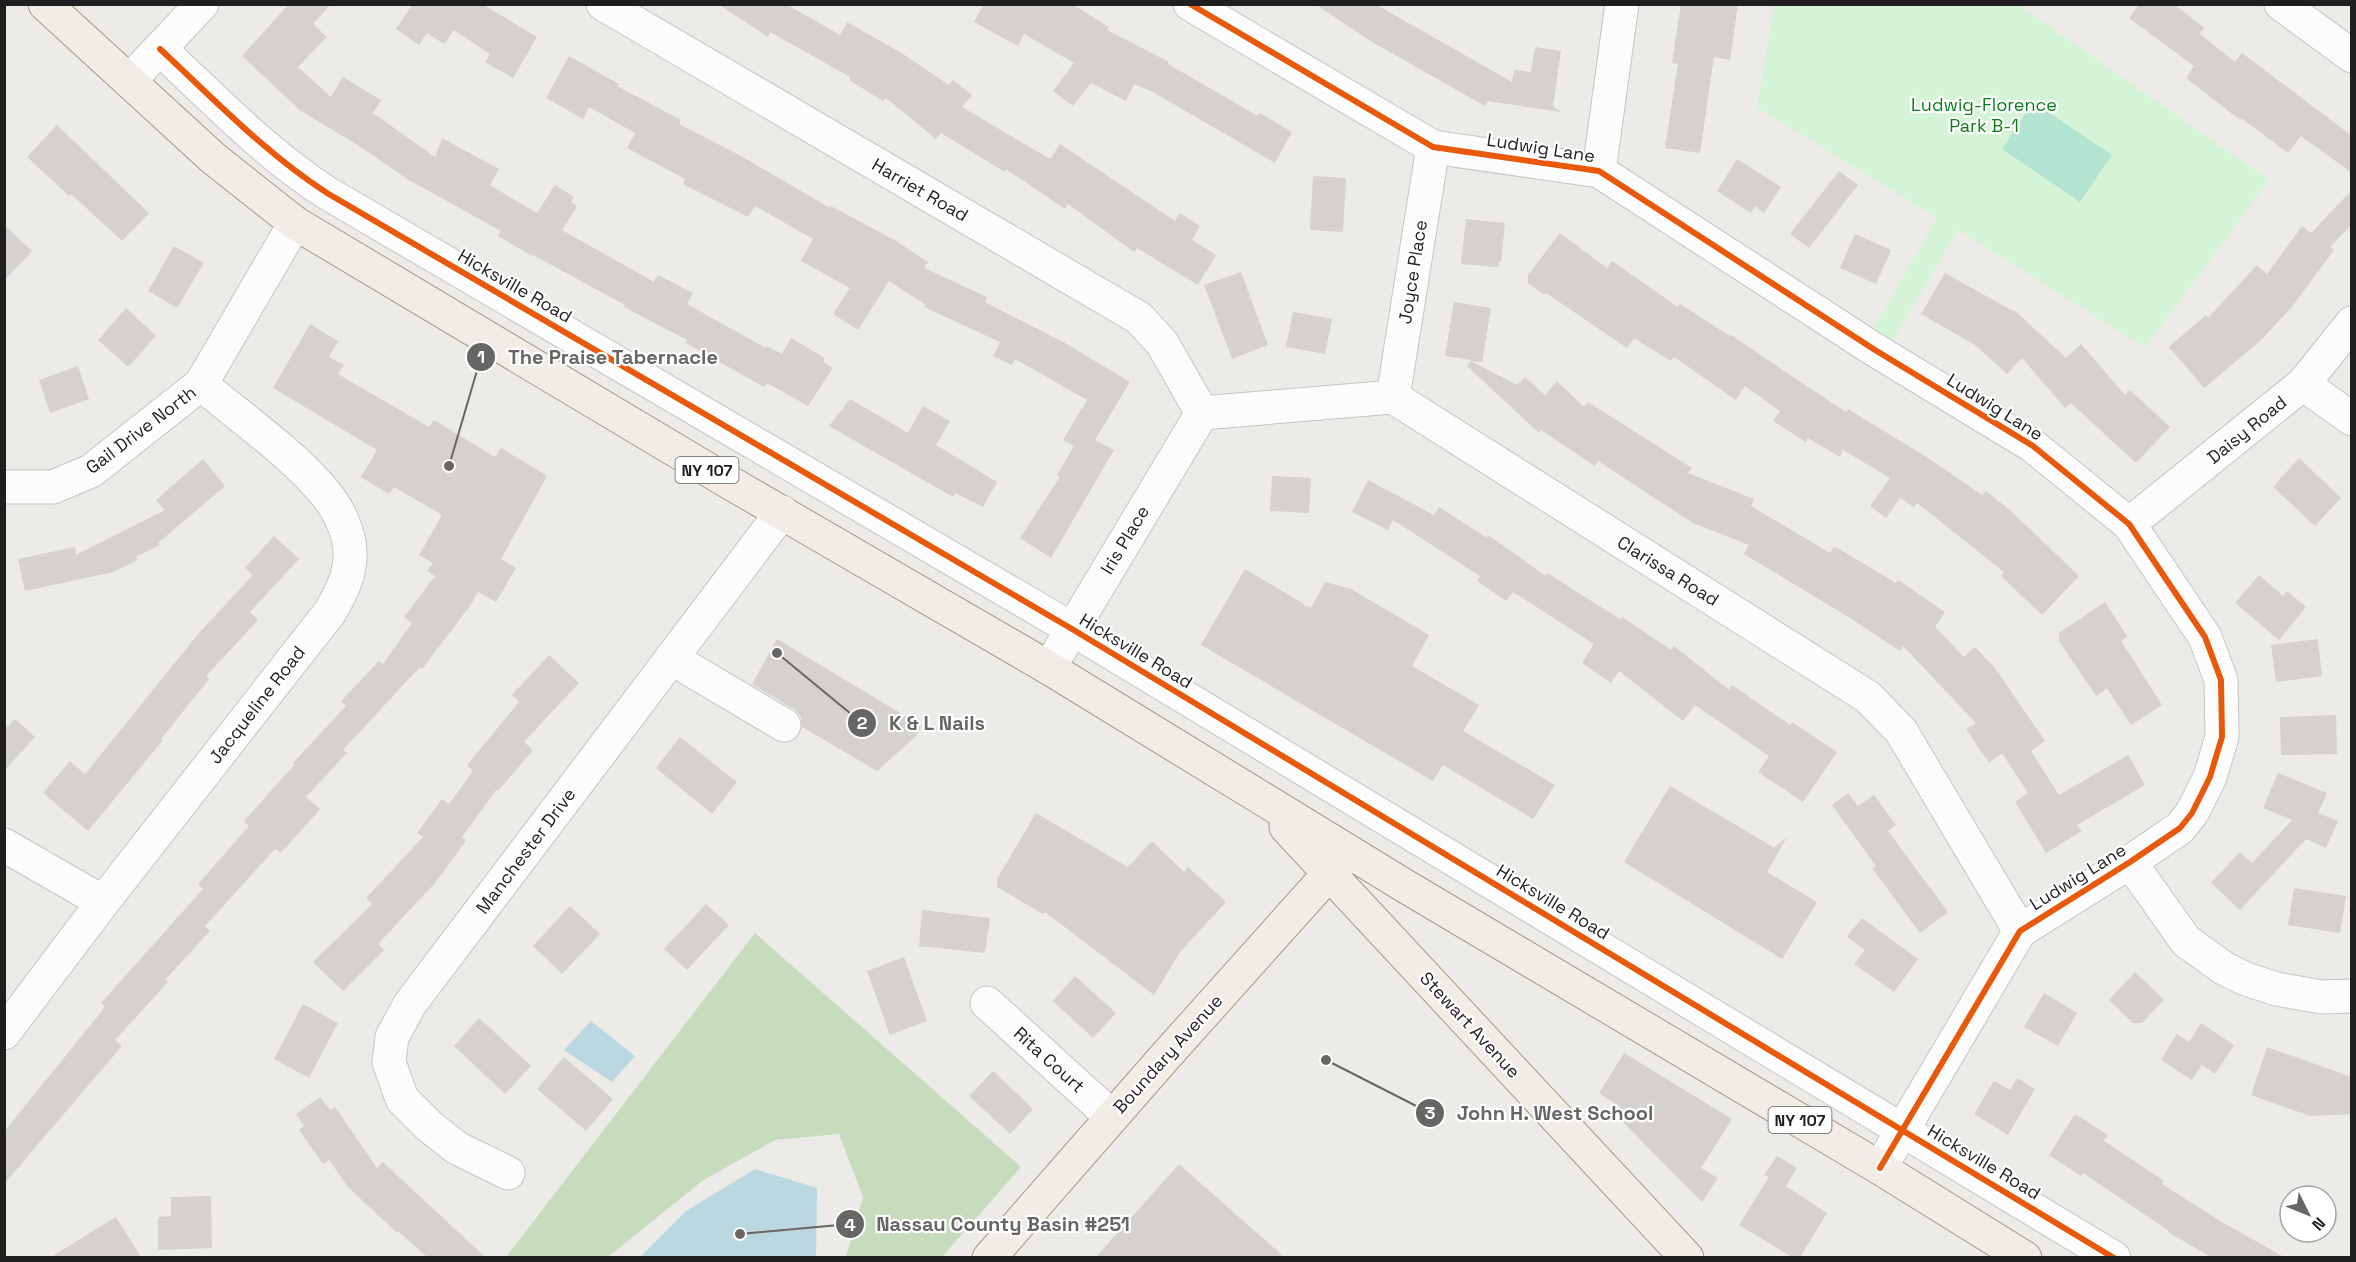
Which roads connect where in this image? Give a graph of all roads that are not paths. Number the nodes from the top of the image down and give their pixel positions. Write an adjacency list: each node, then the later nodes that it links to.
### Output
1 (45, 4): 9 (main road, NY 107)
2 (202, 4): 7 (street)
3 (603, 4): 17 (street, Harriet Road)
4 (1190, 4): 10 (street, Ludwig Lane)
5 (1622, 4): 11 (street)
6 (2285, 6): 8 (street)
7 (160, 49): 9 (street); 22 (street, Hicksville Road)
8 (2352, 56)
9 (129, 81): 12 (main road, NY 107)
10 (1433, 147): 11 (street, Ludwig Lane); 16 (street, Joyce Place)
11 (1599, 171): 21 (street, Ludwig Lane)
12 (294, 223): 14 (street, Gail Drive North); 20 (main road, NY 107)
13 (2352, 323): 15 (street, Daisy Road)
14 (201, 384): 19 (street, Gail Drive North); 29 (street, Jacqueline Road)
15 (2303, 384): 18 (street); 21 (street, Daisy Road)
16 (1393, 397): 17 (street); 30 (street, Clarissa Road)
17 (1202, 412): 22 (street, Iris Place)
18 (2352, 419)
19 (4, 487)
20 (782, 512): 23 (street, Manchester Drive); 24 (main road, NY 107)
21 (2129, 524): 28 (street, Ludwig Lane)
22 (1072, 629): 24 (street, Iris Place); 35 (street, Hicksville Road)
23 (671, 658): 25 (street); 37 (street, Manchester Drive)
24 (1049, 668): 27 (main road, NY 107)
25 (784, 725)
26 (4, 845): 29 (street)
27 (1340, 862): 34 (main road, Boundary Avenue); 36 (main road, NY 107); 39 (main road, Stewart Avenue)
28 (2130, 862): 30 (street, Ludwig Lane); 31 (street)
29 (103, 902): 33 (street, Jacqueline Road)
30 (2020, 931): 35 (street, Ludwig Lane)
31 (2352, 996)
32 (987, 1003): 34 (street, Rita Court)
33 (4, 1033)
34 (1112, 1117): 38 (main road, Boundary Avenue)
35 (1901, 1130): 36 (street, Ludwig Lane); 41 (street, Hicksville Road)
36 (1880, 1168): 40 (main road, NY 107)
37 (508, 1173)
38 (989, 1257)
39 (1687, 1257)
40 (2025, 1257)
41 (2114, 1257)

